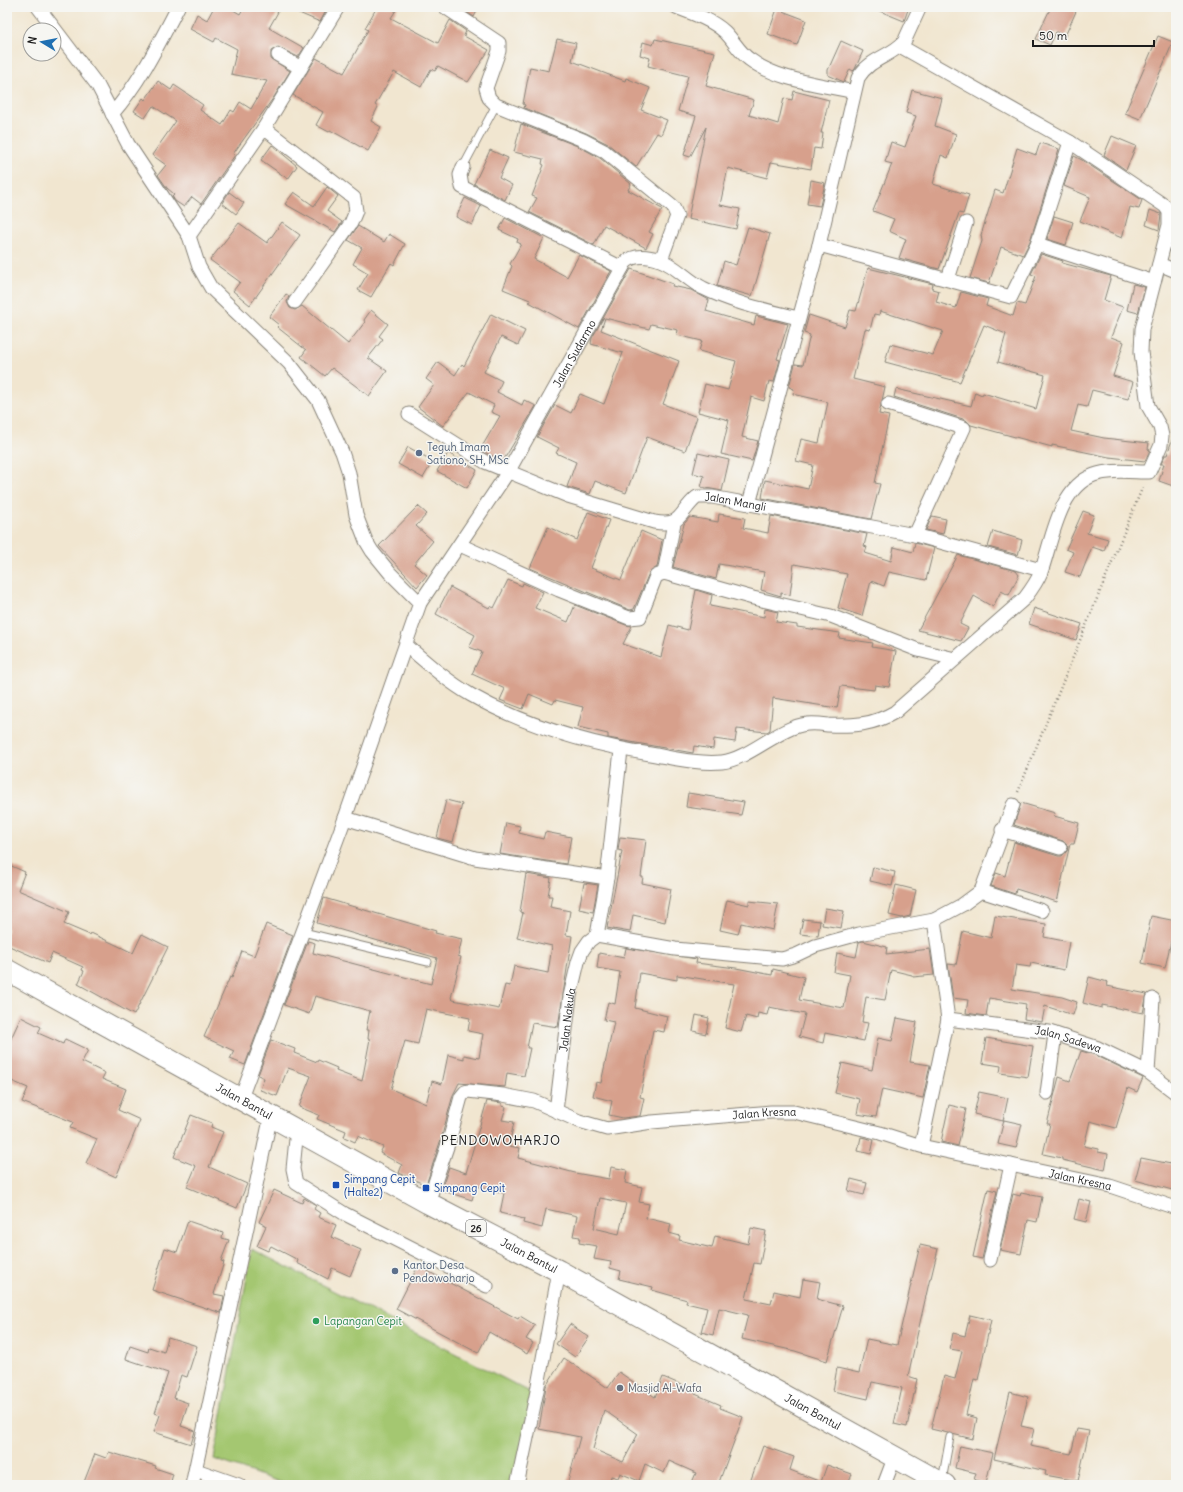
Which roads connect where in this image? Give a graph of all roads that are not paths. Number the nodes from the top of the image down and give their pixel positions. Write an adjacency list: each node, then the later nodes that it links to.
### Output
1 (38, 7): 12 (street)
2 (178, 7): 12 (street)
3 (338, 7): 9 (street)
4 (445, 7): 11 (street)
5 (676, 7): 10 (street)
6 (920, 7): 7 (street)
7 (900, 46): 10 (street); 14 (street)
8 (278, 55): 9 (street)
9 (301, 68): 13 (street)
10 (854, 92): 19 (street)
11 (496, 105): 15 (lane); 20 (street)
12 (112, 114): 17 (street)
13 (264, 128): 17 (street); 26 (street)
14 (1070, 142): 18 (street); 21 (street)
15 (463, 167): 22 (street)
16 (966, 223): 24 (street)
17 (188, 236): 37 (street)
18 (1037, 244): 24 (street); 25 (street)
19 (819, 245): 24 (street); 27 (street)
20 (660, 260): 22 (street, Jalan Sudarmo); 27 (street, Jalan Sudarmo)
21 (1159, 264): 23 (street); 25 (street)
22 (622, 268): 30 (street, Jalan Sudarmo)
23 (1176, 271)
24 (948, 279)
25 (1154, 282): 35 (street)
26 (295, 302)
27 (798, 318): 31 (street)
28 (888, 404): 33 (street)
29 (409, 414): 30 (street)
30 (508, 472): 32 (street); 34 (street, Jalan Sudarmo)
31 (749, 504): 32 (street, Jalan Mangli); 33 (street, Jalan Mangli)
32 (674, 523): 36 (street)
33 (915, 535): 35 (street, Jalan Mangli)
34 (460, 544): 36 (street); 37 (street, Jalan Sudarmo)
35 (1042, 570): 39 (street)
36 (664, 574): 39 (street)
37 (420, 603): 38 (street, Jalan Sudarmo)
38 (406, 645): 40 (street); 42 (street, Jalan Sudarmo)
39 (955, 659): 40 (street)
40 (621, 750): 45 (street)
41 (1013, 806): 43 (street)
42 (345, 818): 45 (street); 49 (street, Jalan Sudarmo)
43 (1002, 830): 44 (street); 46 (street)
44 (1060, 848)
45 (607, 878): 50 (street)
46 (981, 891): 47 (street); 48 (street)
47 (1042, 911)
48 (934, 920): 50 (street); 54 (street)
49 (303, 932): 51 (lane); 59 (street, Jalan Sudarmo)
50 (597, 935): 60 (street, Jalan Nakula)
51 (428, 962)
52 (7, 970): 59 (main road, Jalan Bantul / 26)
53 (1154, 999): 56 (street)
54 (948, 1019): 55 (street, Jalan Sadewa); 63 (street)
55 (1055, 1034): 56 (street, Jalan Sadewa); 57 (street)
56 (1148, 1072): 58 (street, Jalan Sadewa)
57 (1047, 1093)
58 (1176, 1093)
59 (241, 1098): 61 (main road, Jalan Bantul / 26)
60 (556, 1111): 63 (street, Jalan Kresna); 65 (street, Jalan Kresna)
61 (271, 1115): 62 (main road, Jalan Bantul / 26); 72 (street)
62 (297, 1129): 65 (main road, Jalan Bantul / 26); 69 (street)
63 (921, 1146): 64 (street, Jalan Kresna)
64 (1011, 1165): 66 (street, Jalan Kresna); 67 (street)
65 (428, 1203): 68 (main road, Jalan Bantul / 26)
66 (1176, 1208)
67 (990, 1260)
68 (559, 1271): 71 (main road, Jalan Bantul / 26); 76 (street)
69 (487, 1286)
70 (950, 1437): 73 (lane)
71 (895, 1456): 73 (main road, Jalan Bantul / 26); 77 (street)
72 (196, 1470): 74 (street); 75 (street)
73 (943, 1484)
74 (192, 1485)
75 (239, 1485)
76 (517, 1485)
77 (884, 1485)

